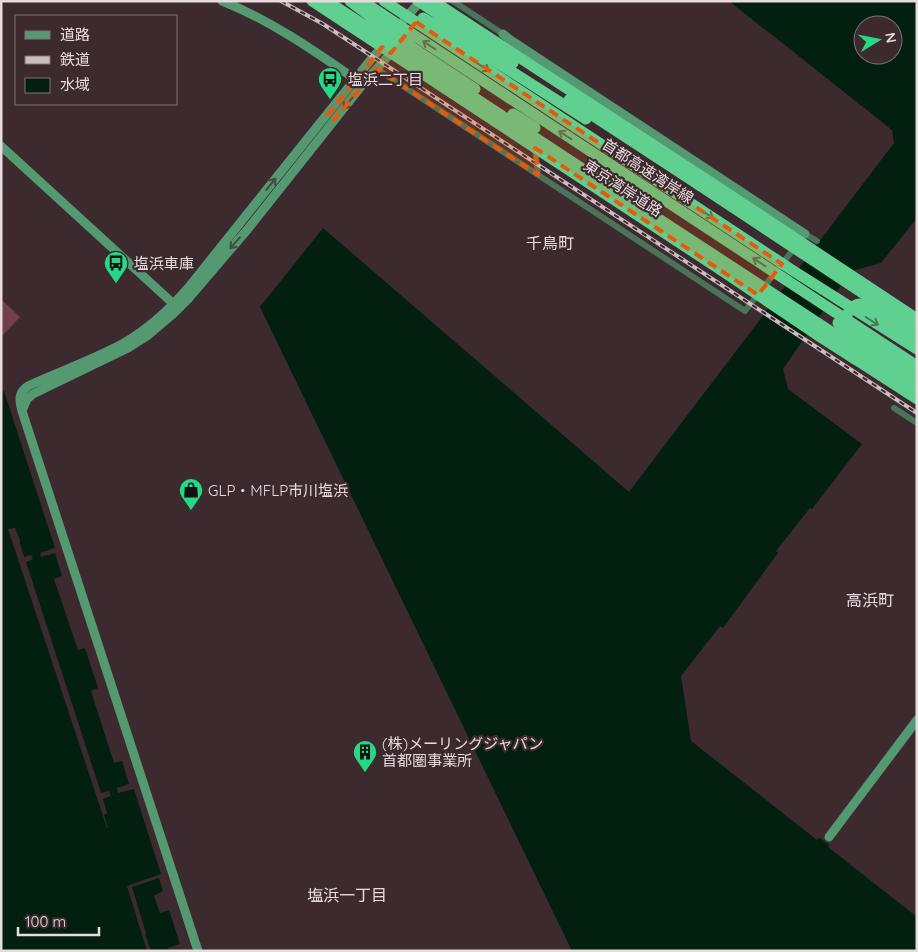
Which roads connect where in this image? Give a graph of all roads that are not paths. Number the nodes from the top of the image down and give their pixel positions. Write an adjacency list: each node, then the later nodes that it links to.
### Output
1 (222, 1): 15 (street)
2 (312, 1): 13 (highway, 東京湾岸道路)
3 (327, 1): 17 (highway, bridge)
4 (350, 1): 17 (highway, bridge)
5 (362, 1): 28 (highway, 首都高速湾岸線, one-way to 5, bridge)
6 (418, 1): 20 (highway, bridge)
7 (422, 1): 13 (street)
8 (427, 1): 13 (street)
9 (433, 1): 22 (highway)
10 (453, 1): 12 (street)
11 (386, 2): 20 (highway, bridge); 34 (highway, 首都高速湾岸線, one-way to 34, bridge)
12 (503, 34): 24 (street)
13 (387, 50): 14 (street); 15 (street); 19 (highway, 東京湾岸道路)
14 (377, 69): 16 (street, one-way to 16); 21 (street)
15 (355, 79): 16 (street)
16 (331, 117): 29 (street)
17 (530, 130): 23 (highway, 東京湾岸道路)
18 (1, 146): 29 (street)
19 (535, 148): 21 (street); 23 (highway, 東京湾岸道路)
20 (676, 170): 22 (highway)
21 (538, 175): 24 (street)
22 (701, 181): 26 (highway, bridge); 30 (highway, bridge)
23 (665, 229): 27 (highway, 東京湾岸道路, bridge); 35 (highway, 東京湾岸道路, bridge)
24 (805, 234): 25 (street)
25 (816, 242)
26 (793, 248): 30 (highway, bridge); 32 (highway, bridge)
27 (740, 272): 35 (highway, bridge); 39 (highway, 東京湾岸道路, bridge)
28 (777, 274): 36 (highway, 首都高速湾岸線, bridge); 37 (highway, bridge)
29 (176, 306): 45 (street)
30 (905, 312): 31 (highway, bridge)
31 (917, 319)
32 (917, 329)
33 (917, 339): 38 (highway)
34 (917, 348)
35 (855, 359): 40 (highway, 東京湾岸道路)
36 (917, 366)
37 (917, 376)
38 (917, 382)
39 (917, 388)
40 (917, 399)
41 (894, 408): 42 (street)
42 (917, 423)
43 (917, 720): 44 (street)
44 (829, 837)
45 (198, 951)

